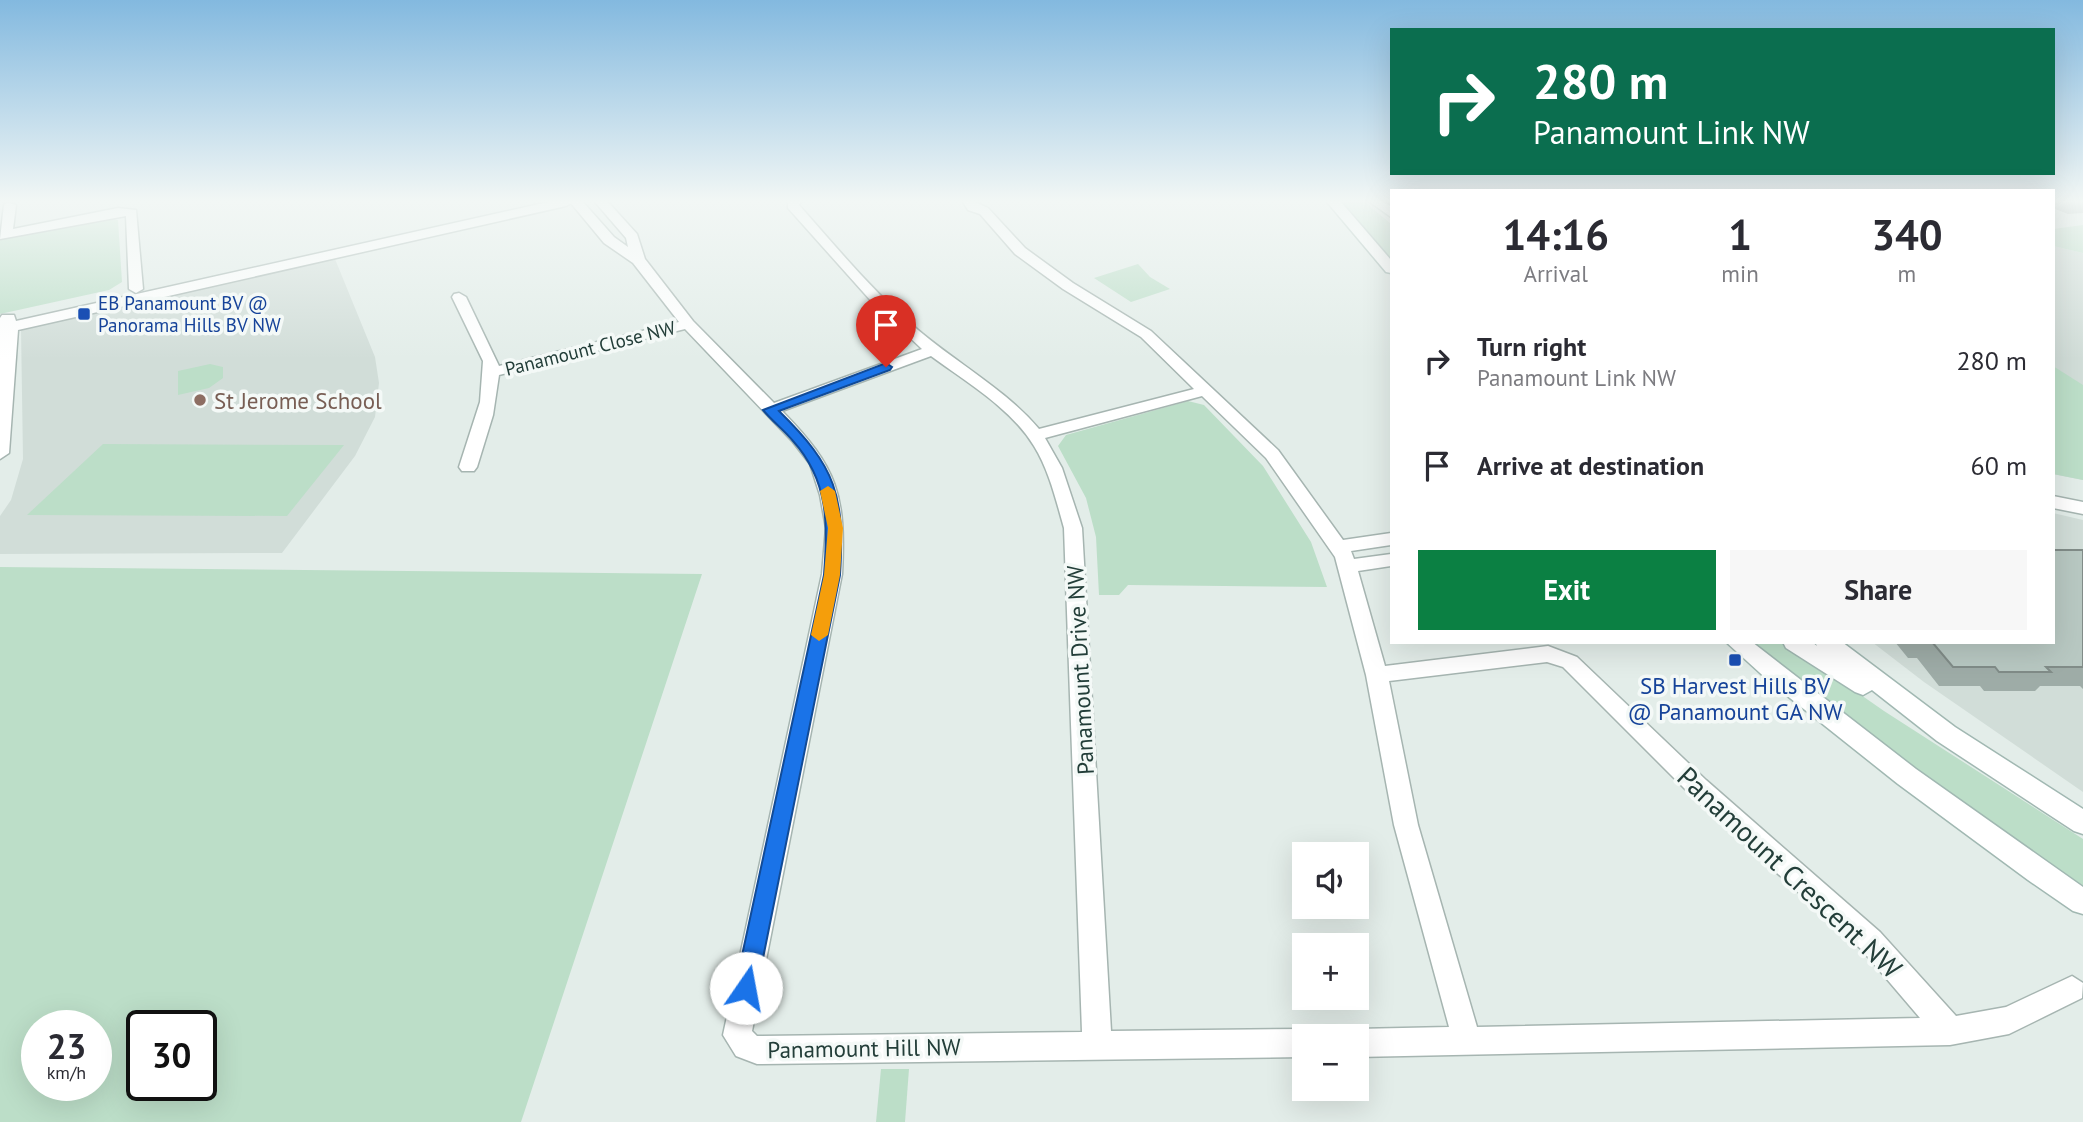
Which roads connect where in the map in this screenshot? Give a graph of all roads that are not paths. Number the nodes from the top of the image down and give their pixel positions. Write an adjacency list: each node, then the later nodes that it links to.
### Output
1 (134, 254): 12 (street)
2 (314, 254): 9 (street)
3 (316, 254): 9 (street)
4 (630, 254): 10 (street, Panamount Hill NW)
5 (637, 254): 10 (street, Panamount Hill NW)
6 (836, 254): 16 (street, Panamount Drive NW)
7 (1025, 254): 18 (street)
8 (1379, 254): 11 (street)
9 (303, 257): 12 (street)
10 (638, 260): 14 (street, Panamount Hill NW)
11 (1390, 268)
12 (136, 294): 15 (street)
13 (459, 297): 17 (street)
14 (684, 320): 17 (street, Panamount Close NW); 19 (street, Panamount Hill NW)
15 (4, 324): 21 (street)
16 (932, 350): 19 (street); 20 (street, Panamount Drive NW)
17 (491, 367): 22 (street)
18 (1204, 391): 20 (street); 28 (street)
19 (770, 410): 43 (street, Panamount Hill NW)
20 (1036, 435): 43 (street, Panamount Drive NW)
21 (0, 453)
22 (468, 467)
23 (2055, 488): 24 (street)
24 (2083, 494)
25 (2055, 502): 26 (street)
26 (2083, 508)
27 (1390, 539): 28 (street)
28 (1338, 547): 30 (street)
29 (1390, 560): 30 (street)
30 (1348, 566): 34 (street)
31 (1739, 644): 37 (street)
32 (1797, 644): 35 (street)
33 (1829, 644): 35 (street)
34 (1377, 676): 39 (street, Panamount Crescent NW); 40 (street)
35 (1946, 734): 36 (street)
36 (2083, 823)
37 (2083, 902)
38 (2072, 989): 39 (street)
39 (1950, 1031): 40 (street)
40 (1467, 1041): 42 (street)
41 (1292, 1043): 43 (street)
42 (1369, 1043)
43 (1097, 1046)

